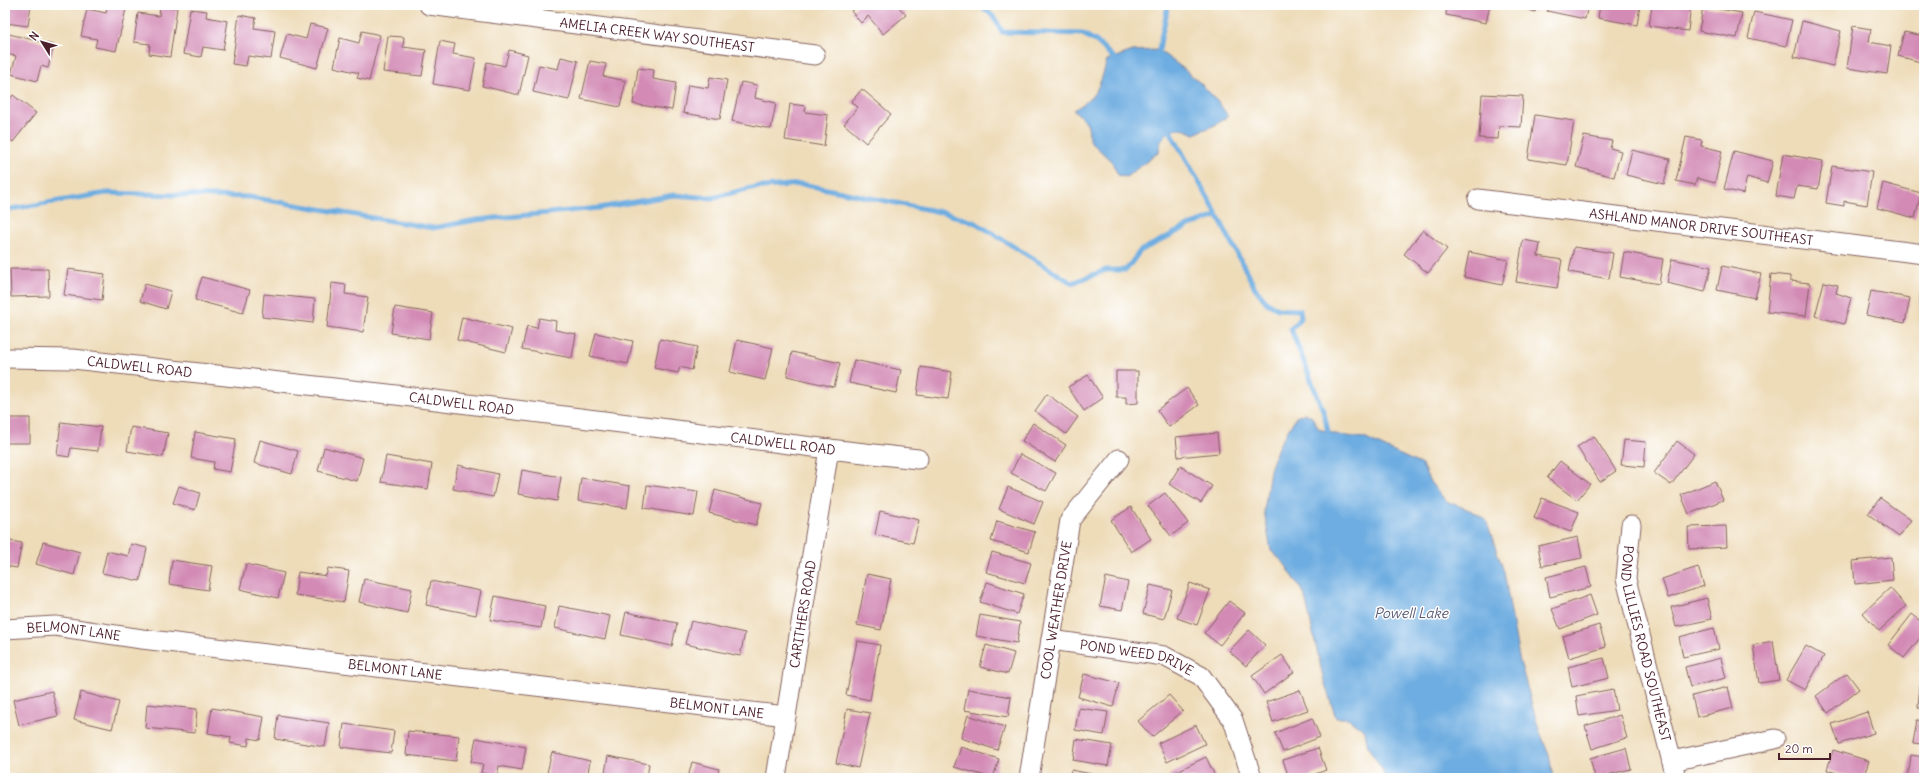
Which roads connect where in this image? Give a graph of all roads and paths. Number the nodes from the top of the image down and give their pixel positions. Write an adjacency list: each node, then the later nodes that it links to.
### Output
1 (429, 5): 2 (street, AMELIA CREEK WAY SOUTHEAST)
2 (815, 55)
3 (1478, 200): 4 (street, ASHLAND MANOR DRIVE SOUTHEAST)
4 (1924, 254)
5 (5, 358): 6 (street, CALDWELL ROAD)
6 (829, 450): 7 (street, CALDWELL ROAD); 12 (street, CARITHERS ROAD)
7 (918, 459)
8 (1119, 459): 11 (street, COOL WEATHER DRIVE)
9 (1631, 525): 14 (street, POND LILLIES ROAD SOUTHEAST)
10 (5, 629): 12 (street, BELMONT LANE)
11 (1051, 640): 16 (street, COOL WEATHER DRIVE); 17 (street, POND WEED DRIVE)
12 (786, 716): 15 (street, CARITHERS ROAD)
13 (1775, 739): 14 (street, POND LILLIES ROAD SOUTHEAST)
14 (1674, 769)
15 (776, 778)
16 (1029, 778)
17 (1252, 778)

